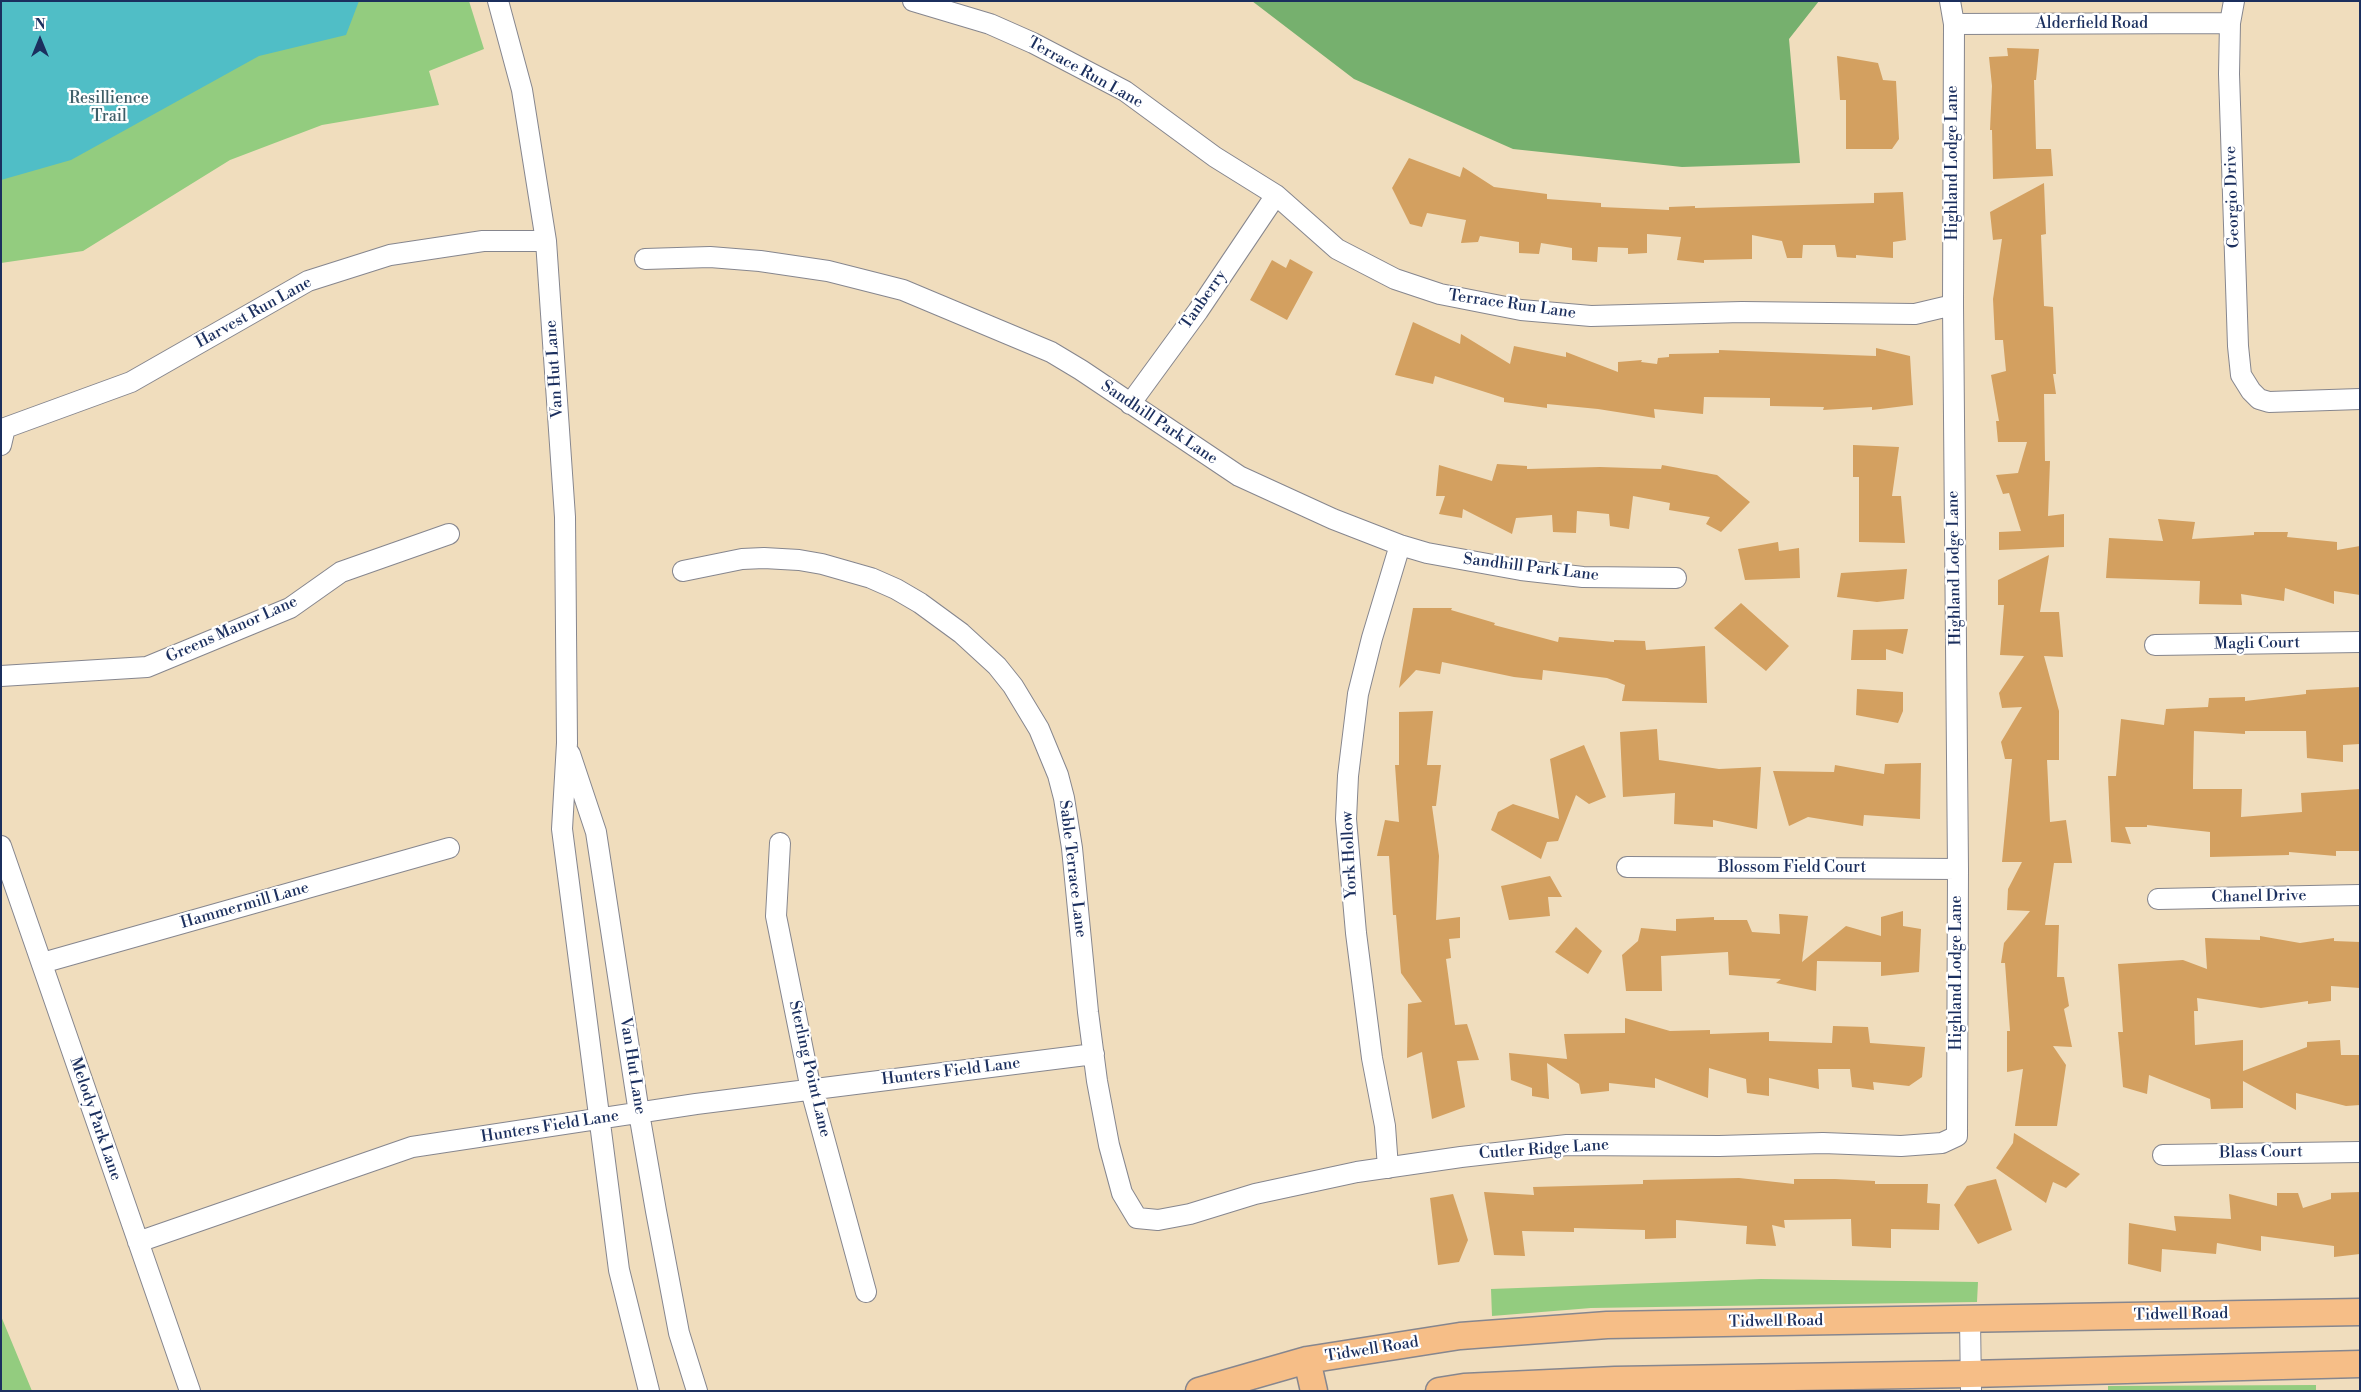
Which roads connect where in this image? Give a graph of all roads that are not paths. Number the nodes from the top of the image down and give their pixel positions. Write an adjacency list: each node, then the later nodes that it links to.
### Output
1 (1950, 1): 6 (street, Highland Lodge Lane)
2 (2234, 1): 5 (street, Georgio Drive)
3 (503, 2): 8 (street, Van Hut Lane)
4 (925, 2): 7 (street, Terrace Run Lane)
5 (2230, 23): 6 (street, Alderfield Road); 11 (street, Georgio Drive)
6 (1954, 24): 10 (street, Highland Lodge Lane)
7 (1276, 195): 10 (street, Terrace Run Lane); 12 (street, Tanberry)
8 (546, 241): 13 (street, Harvest Run Lane); 21 (street, Van Hut Lane)
9 (645, 259): 12 (street, Sandhill Park Lane)
10 (1953, 306): 26 (street, Highland Lodge Lane)
11 (2360, 399)
12 (1130, 404): 15 (street, Sandhill Park Lane)
13 (3, 436)
14 (449, 534): 20 (street, Greens Manor Lane)
15 (1400, 545): 17 (street, Sandhill Park Lane); 37 (street, York Hollow)
16 (683, 571): 30 (street, Sable Terrace Lane)
17 (1676, 578)
18 (2360, 642): 19 (street, Magli Court)
19 (2155, 645)
20 (1, 676)
21 (567, 743): 32 (street, Van Hut Lane); 33 (street, Van Hut Lane)
22 (780, 843): 31 (street, Sterling Point Lane)
23 (1, 846): 29 (street, Melody Park Lane)
24 (449, 848): 29 (street, Hammermill Lane)
25 (1627, 867): 26 (street, Blossom Field Court)
26 (1958, 869): 34 (street, Highland Lodge Lane)
27 (2360, 895): 28 (street, Chanel Drive)
28 (2158, 899)
29 (42, 964): 39 (street, Melody Park Lane)
30 (1094, 1054): 31 (street, Hunters Field Lane); 38 (street, Sable Terrace Lane)
31 (811, 1090): 32 (street, Hunters Field Lane); 40 (street, Sterling Point Lane)
32 (639, 1113): 33 (street, Hunters Field Lane); 48 (street, Van Hut Lane)
33 (599, 1119): 39 (street, Hunters Field Lane); 47 (street, Van Hut Lane)
34 (1956, 1136): 37 (street, Cutler Ridge Lane)
35 (2360, 1152): 36 (street, Blass Court)
36 (2163, 1155)
37 (1388, 1168): 38 (street, Cutler Ridge Lane)
38 (1137, 1218)
39 (138, 1242): 46 (street, Melody Park Lane)
40 (866, 1292)
41 (2360, 1312): 42 (main road, Tidwell Road)
42 (1970, 1319): 43 (main road, Tidwell Road); 45 (street)
43 (1307, 1360): 49 (main road, Tidwell Road); 50 (main road)
44 (2360, 1364): 45 (main road)
45 (1970, 1382): 51 (main road)
46 (190, 1391)
47 (649, 1391)
48 (697, 1391)
49 (1198, 1391)
50 (1314, 1391)
51 (1439, 1391)

